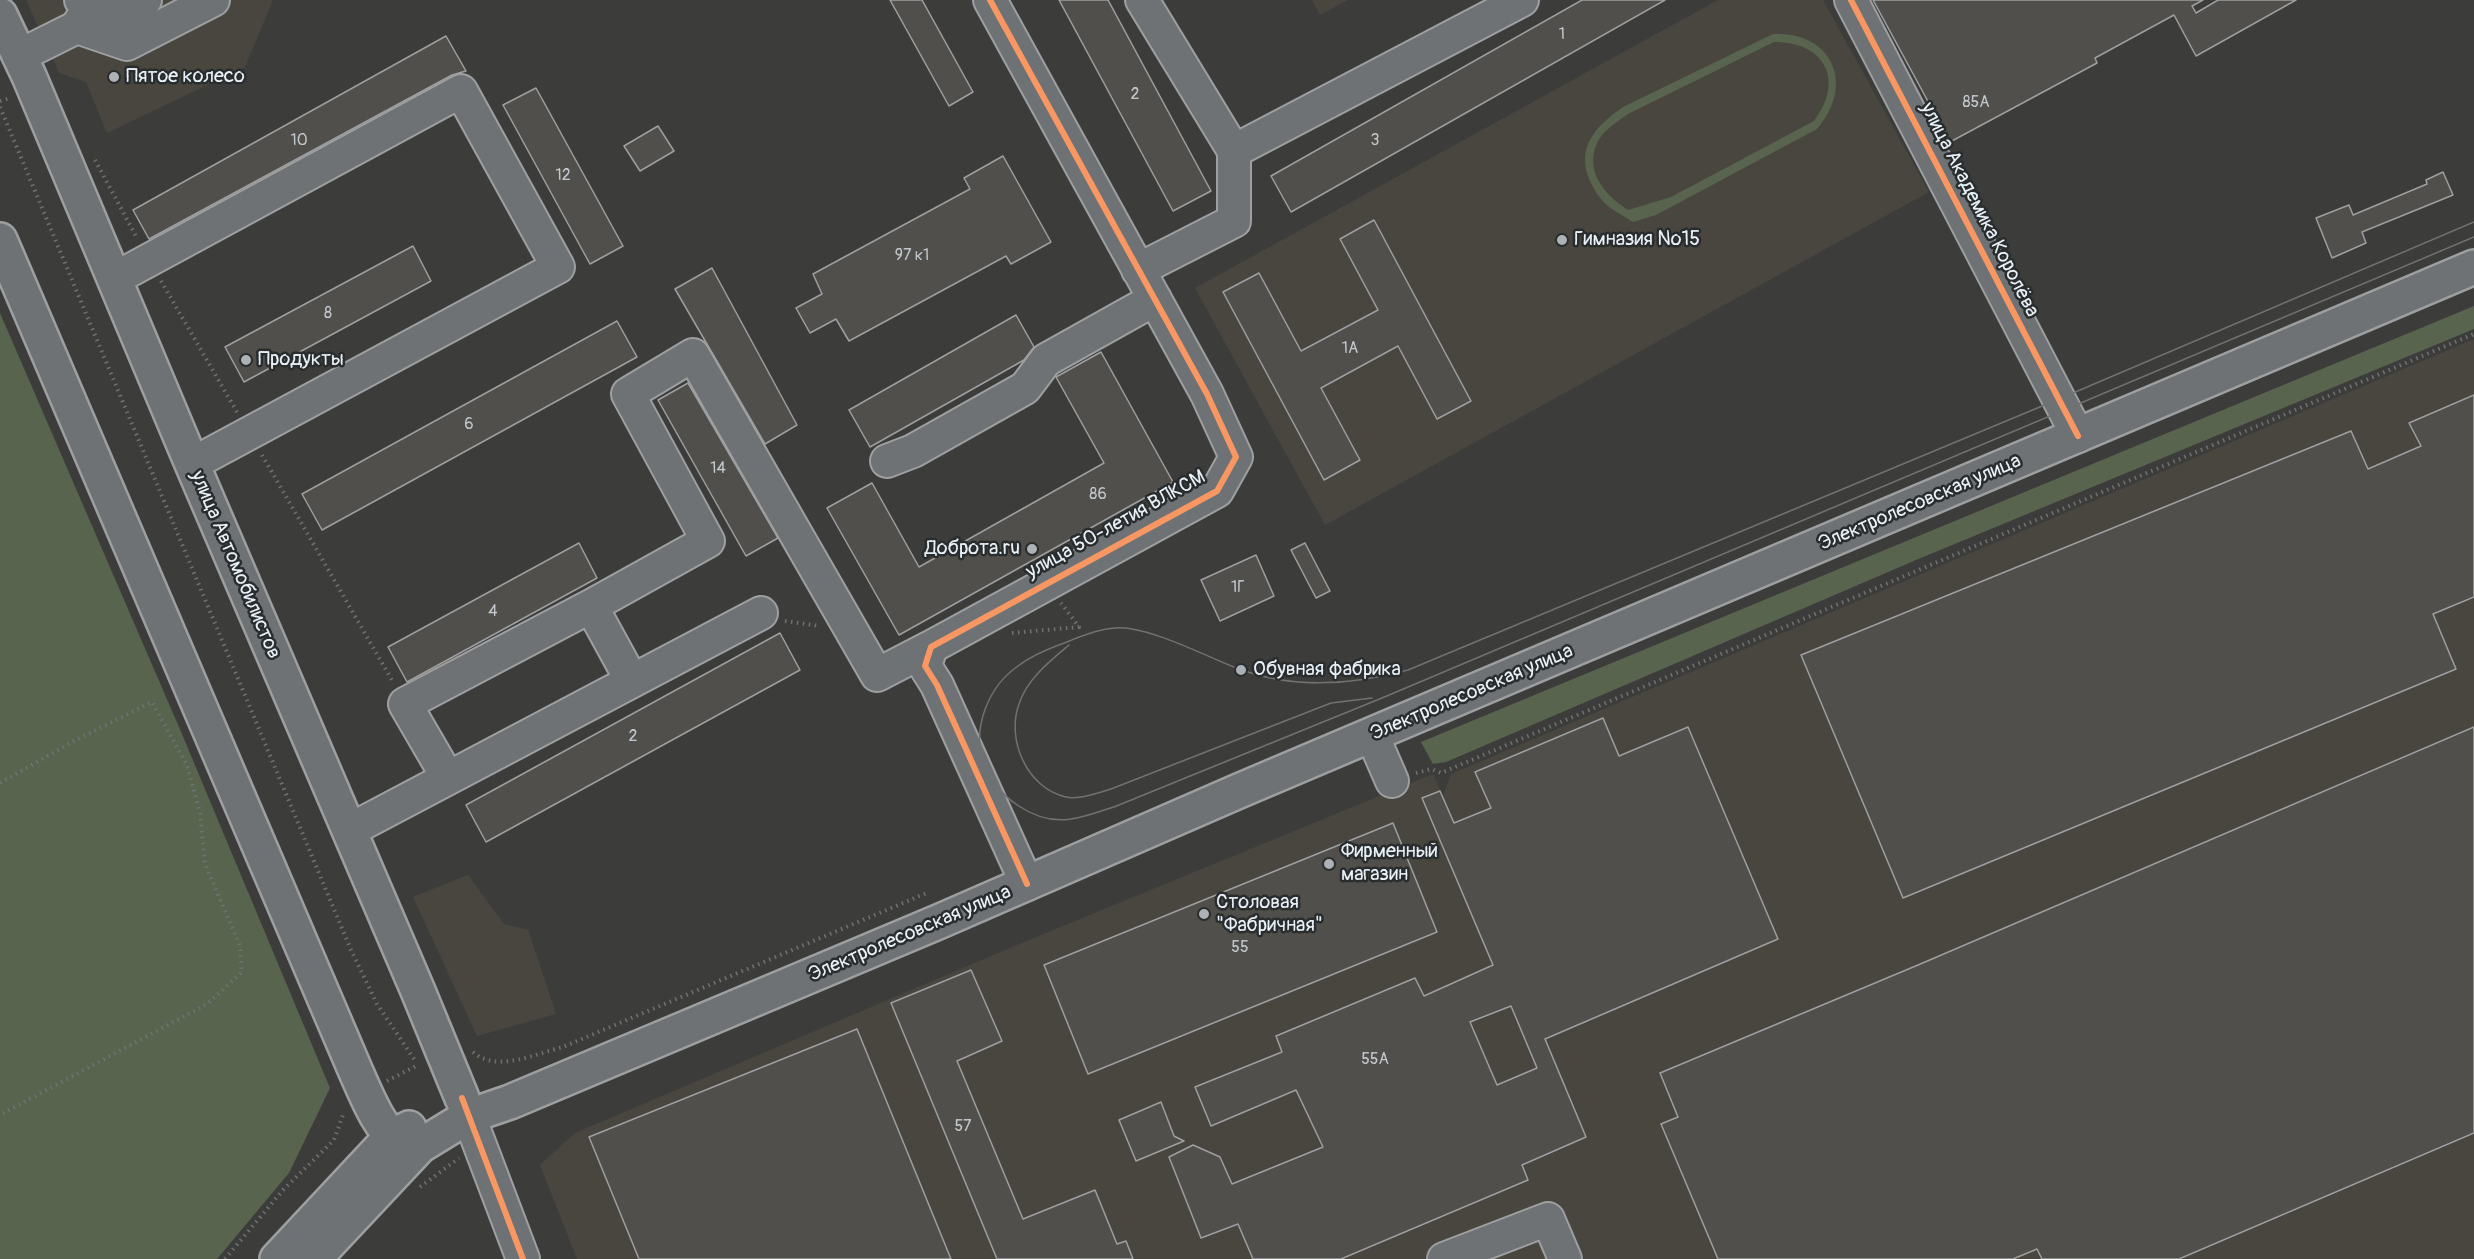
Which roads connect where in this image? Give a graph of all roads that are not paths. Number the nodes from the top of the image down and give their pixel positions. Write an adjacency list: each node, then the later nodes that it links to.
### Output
1 (145, 0): 7 (street)
2 (213, 0): 8 (street)
3 (990, 0): 14 (street, улица 50-летия ВЛКСМ)
4 (1142, 0): 11 (street)
5 (1522, 0): 11 (street)
6 (1851, 0): 17 (street, улица Академика Королёва)
7 (85, 9): 8 (street); 10 (street)
8 (170, 9)
9 (0, 15): 10 (main road, улица Автомобилистов)
10 (19, 56): 15 (main road, улица Автомобилистов)
11 (1234, 151): 14 (street)
12 (0, 240): 30 (main road)
13 (2474, 267): 17 (main road, Электролесовская улица)
14 (1138, 270): 16 (street, улица 50-летия ВЛКСМ)
15 (114, 279): 19 (main road, улица Автомобилистов); 19 (street)
16 (1155, 299): 18 (street); 22 (street, улица 50-летия ВЛКСМ)
17 (2078, 436): 24 (main road, Электролесовская улица)
18 (887, 461)
19 (192, 464): 27 (main road, улица Автомобилистов)
20 (591, 606): 22 (street, улица 50-летия ВЛКСМ); 23 (street); 25 (street)
21 (761, 613): 23 (street)
22 (931, 647): 28 (street)
23 (632, 681): 25 (street)
24 (1372, 735): 26 (street); 28 (main road, Электролесовская улица)
25 (448, 778): 27 (street)
26 (1392, 780)
27 (350, 830): 29 (main road, улица Автомобилистов)
28 (1027, 884): 29 (main road, Электролесовская улица)
29 (470, 1119): 30 (main road); 33 (street, улица Автомобилистов)
30 (406, 1142): 31 (main road); 32 (main road)
31 (277, 1259)
32 (314, 1259)
33 (523, 1259)
34 (1444, 1259): 35 (street)
35 (1565, 1259)

